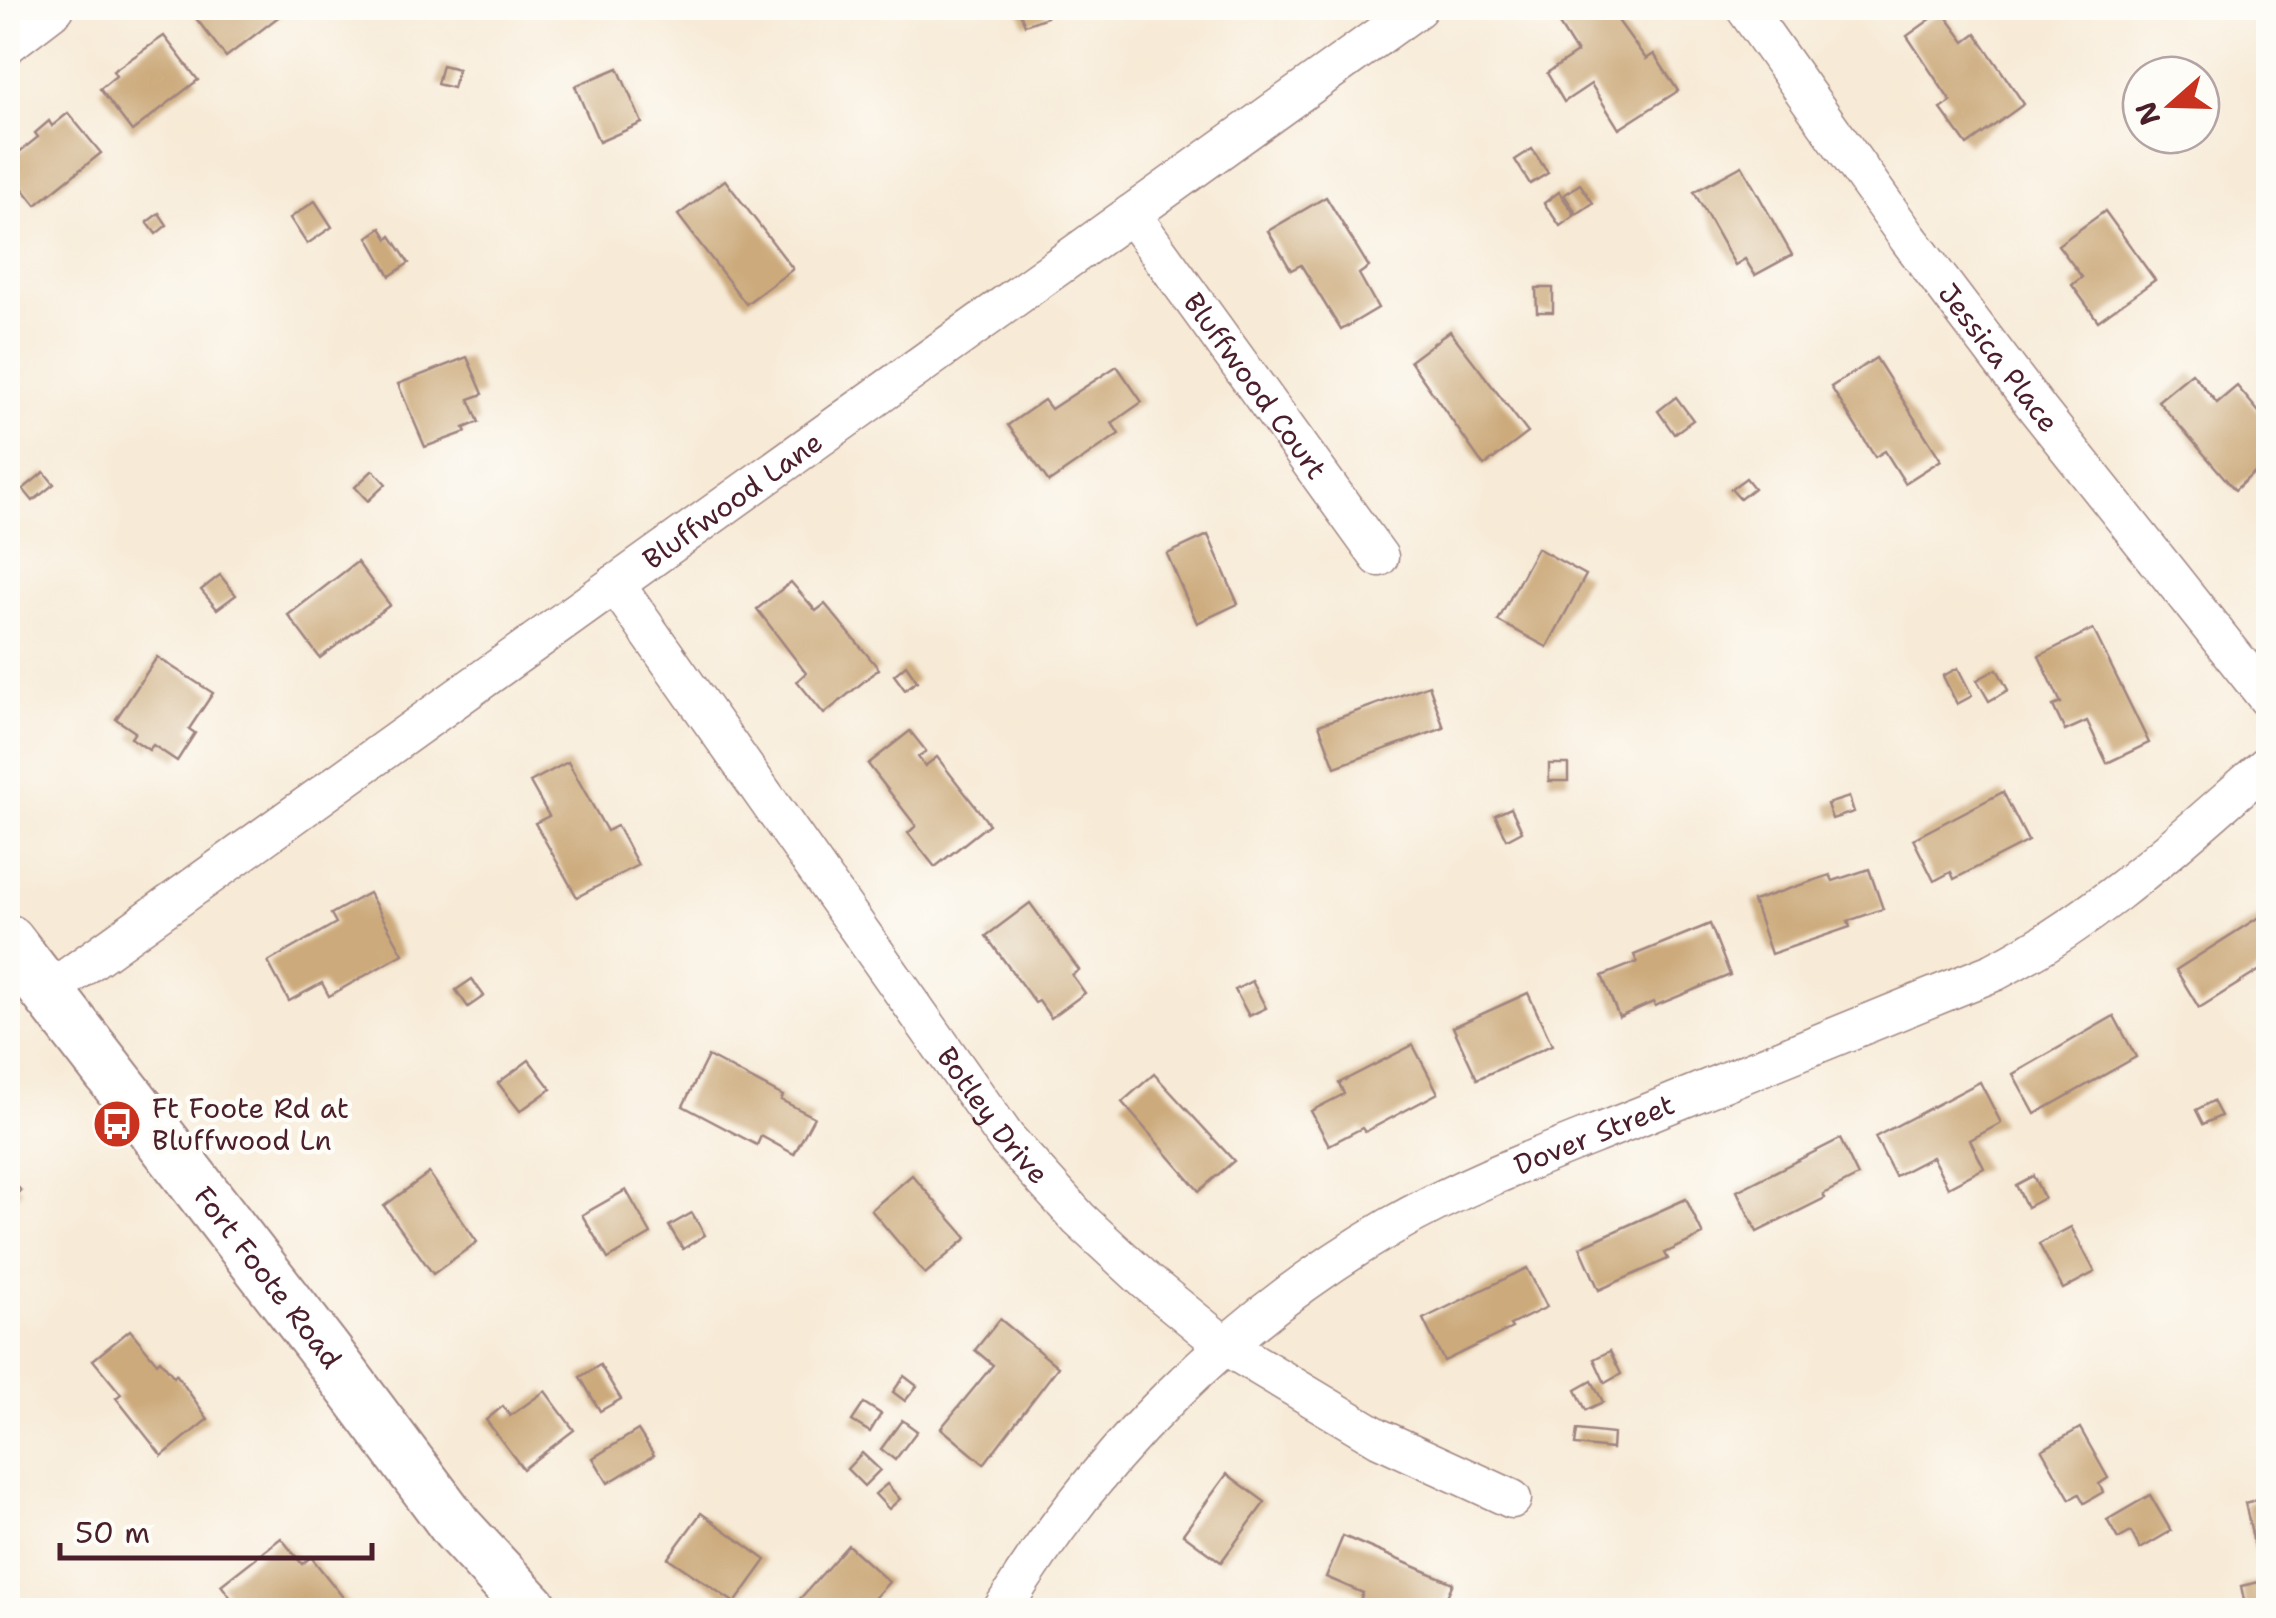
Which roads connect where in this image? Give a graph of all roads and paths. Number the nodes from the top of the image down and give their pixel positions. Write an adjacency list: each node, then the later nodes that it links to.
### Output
1 (55, 8): 4 (street)
2 (1418, 8): 5 (street, Bluffwood Lane)
3 (1745, 8): 8 (street, Jessica Place)
4 (8, 44)
5 (1131, 214): 6 (street, Bluffwood Court); 7 (street, Bluffwood Lane)
6 (1379, 557)
7 (615, 584): 11 (street, Bluffwood Lane); 12 (street, Botley Drive)
8 (2268, 700)
9 (2268, 764): 12 (street, Dover Street)
10 (8, 941): 11 (street, Fort Foote Road)
11 (46, 992): 14 (street, Fort Foote Road)
12 (1224, 1344): 13 (street, Botley Drive); 15 (street, Dover Street)
13 (1512, 1499)
14 (533, 1610)
15 (1002, 1610)

